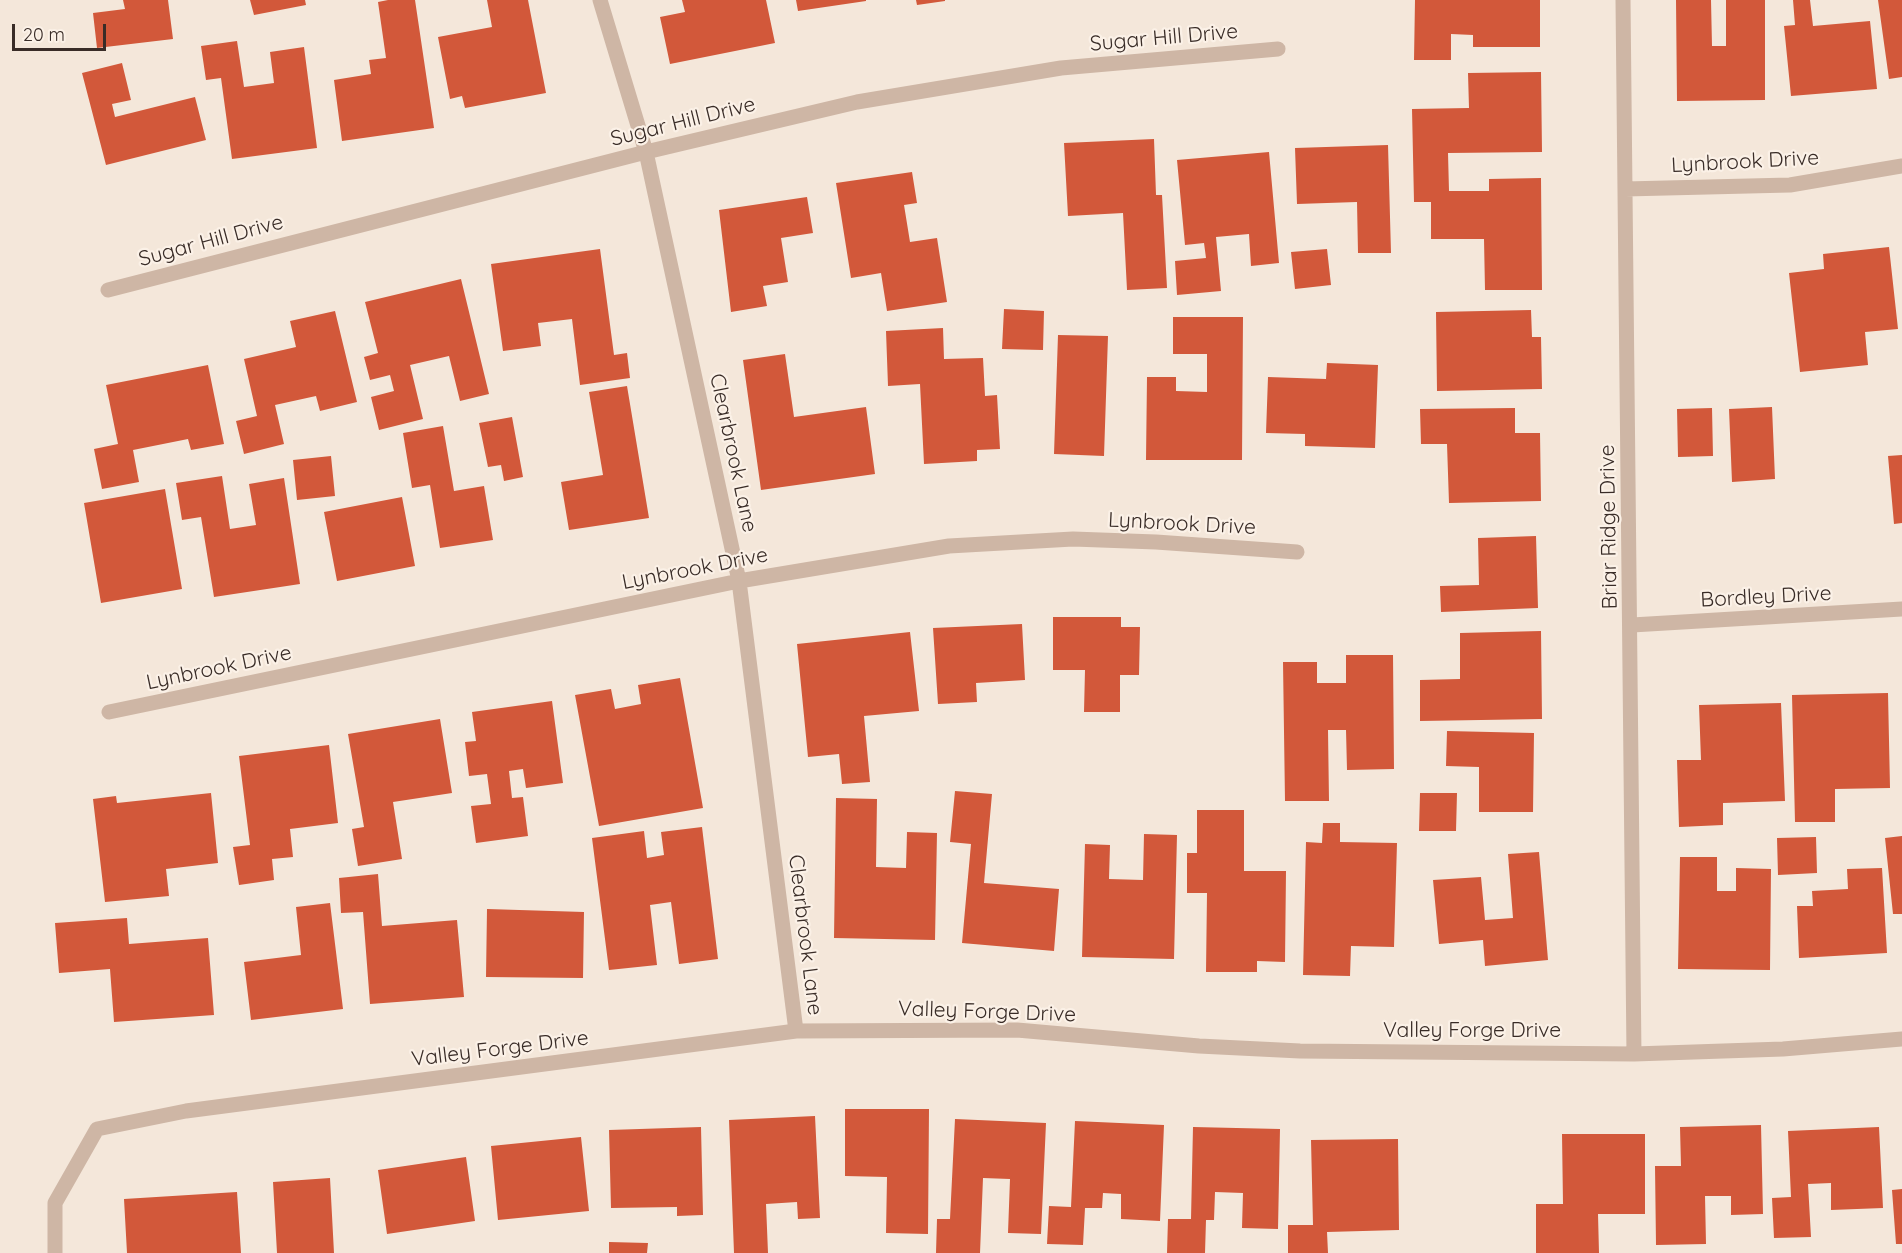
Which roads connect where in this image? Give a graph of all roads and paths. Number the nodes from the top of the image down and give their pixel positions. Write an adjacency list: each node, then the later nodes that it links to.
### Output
1 (600, 0): 4 (street, Clearbrook Lane)
2 (1623, 0): 6 (street, Briar Ridge Drive)
3 (1278, 49): 4 (street, Sugar Hill Drive)
4 (646, 152): 7 (street, Sugar Hill Drive); 9 (street, Clearbrook Lane)
5 (1902, 166): 6 (street, Lynbrook Drive)
6 (1625, 189): 11 (street, Briar Ridge Drive)
7 (108, 290)
8 (1297, 552): 9 (street, Lynbrook Drive)
9 (739, 581): 12 (street, Lynbrook Drive); 13 (street, Clearbrook Lane)
10 (1902, 609): 11 (street, Bordley Drive)
11 (1632, 625): 15 (street, Briar Ridge Drive)
12 (109, 712)
13 (796, 1031): 15 (street, Valley Forge Drive); 16 (street, Valley Forge Drive)
14 (1902, 1039): 15 (street, Valley Forge Drive)
15 (1634, 1053)
16 (55, 1253)

